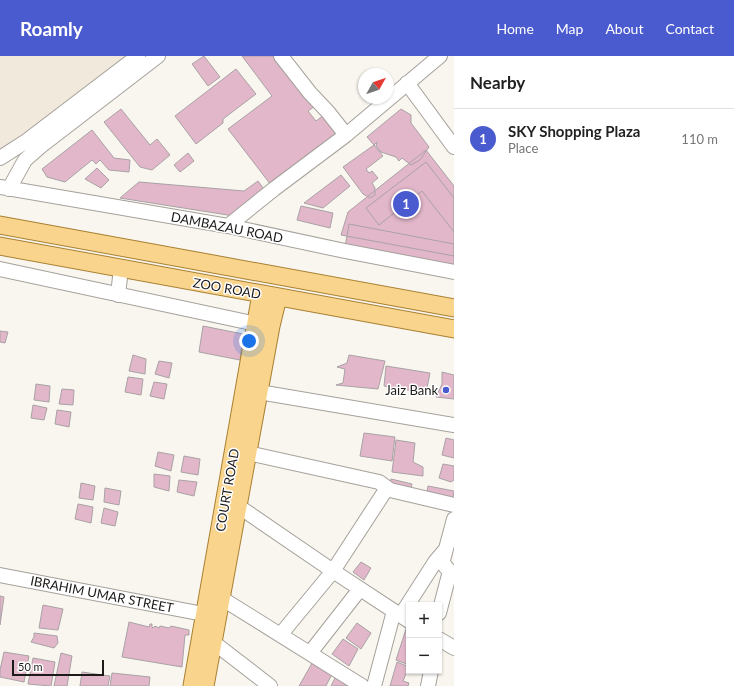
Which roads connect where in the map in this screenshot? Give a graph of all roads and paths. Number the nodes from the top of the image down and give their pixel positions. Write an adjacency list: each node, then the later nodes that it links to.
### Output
1 (138, 56): 8 (street)
2 (158, 56): 9 (street)
3 (280, 56): 6 (street)
4 (440, 56): 5 (street)
5 (407, 83): 6 (street); 7 (street)
6 (346, 135): 11 (street)
7 (454, 147)
8 (0, 158)
9 (4, 188): 11 (street, DAMBAZAU ROAD)
10 (0, 225): 18 (main road, ZOO ROAD)
11 (228, 226): 15 (street, DAMBAZAU ROAD)
12 (0, 246): 13 (main road, ZOO ROAD)
13 (121, 268): 16 (street); 17 (main road, ZOO ROAD)
14 (0, 269): 16 (street)
15 (454, 272)
16 (118, 295): 19 (street)
17 (270, 295): 19 (main road, COURT ROAD); 20 (main road, ZOO ROAD); 21 (main road, COURT ROAD)
18 (454, 308)
19 (256, 324): 35 (main road, COURT ROAD)
20 (454, 329)
21 (259, 392): 22 (street); 23 (main road, COURT ROAD)
22 (454, 425)
23 (248, 453): 24 (street); 26 (main road, COURT ROAD)
24 (387, 488): 25 (street); 29 (street)
25 (454, 505)
26 (238, 506): 29 (street); 33 (main road, COURT ROAD)
27 (454, 519): 28 (street)
28 (446, 549): 30 (street); 36 (street)
29 (333, 571): 32 (street); 37 (street)
30 (452, 572): 34 (street)
31 (0, 575): 35 (street, IBRAHIM UMAR STREET)
32 (360, 589): 36 (street); 41 (street)
33 (221, 598): 35 (main road, COURT ROAD); 37 (street)
34 (442, 604)
35 (211, 615): 39 (main road, COURT ROAD); 43 (main road, COURT ROAD)
36 (401, 616): 47 (street)
37 (280, 634): 41 (street)
38 (442, 641): 40 (street)
39 (213, 642): 44 (main road, COURT ROAD); 45 (street)
40 (454, 648)
41 (310, 653): 46 (street)
42 (430, 674): 48 (street)
43 (192, 686)
44 (205, 686)
45 (270, 686)
46 (362, 686)
47 (374, 686)
48 (428, 686)

